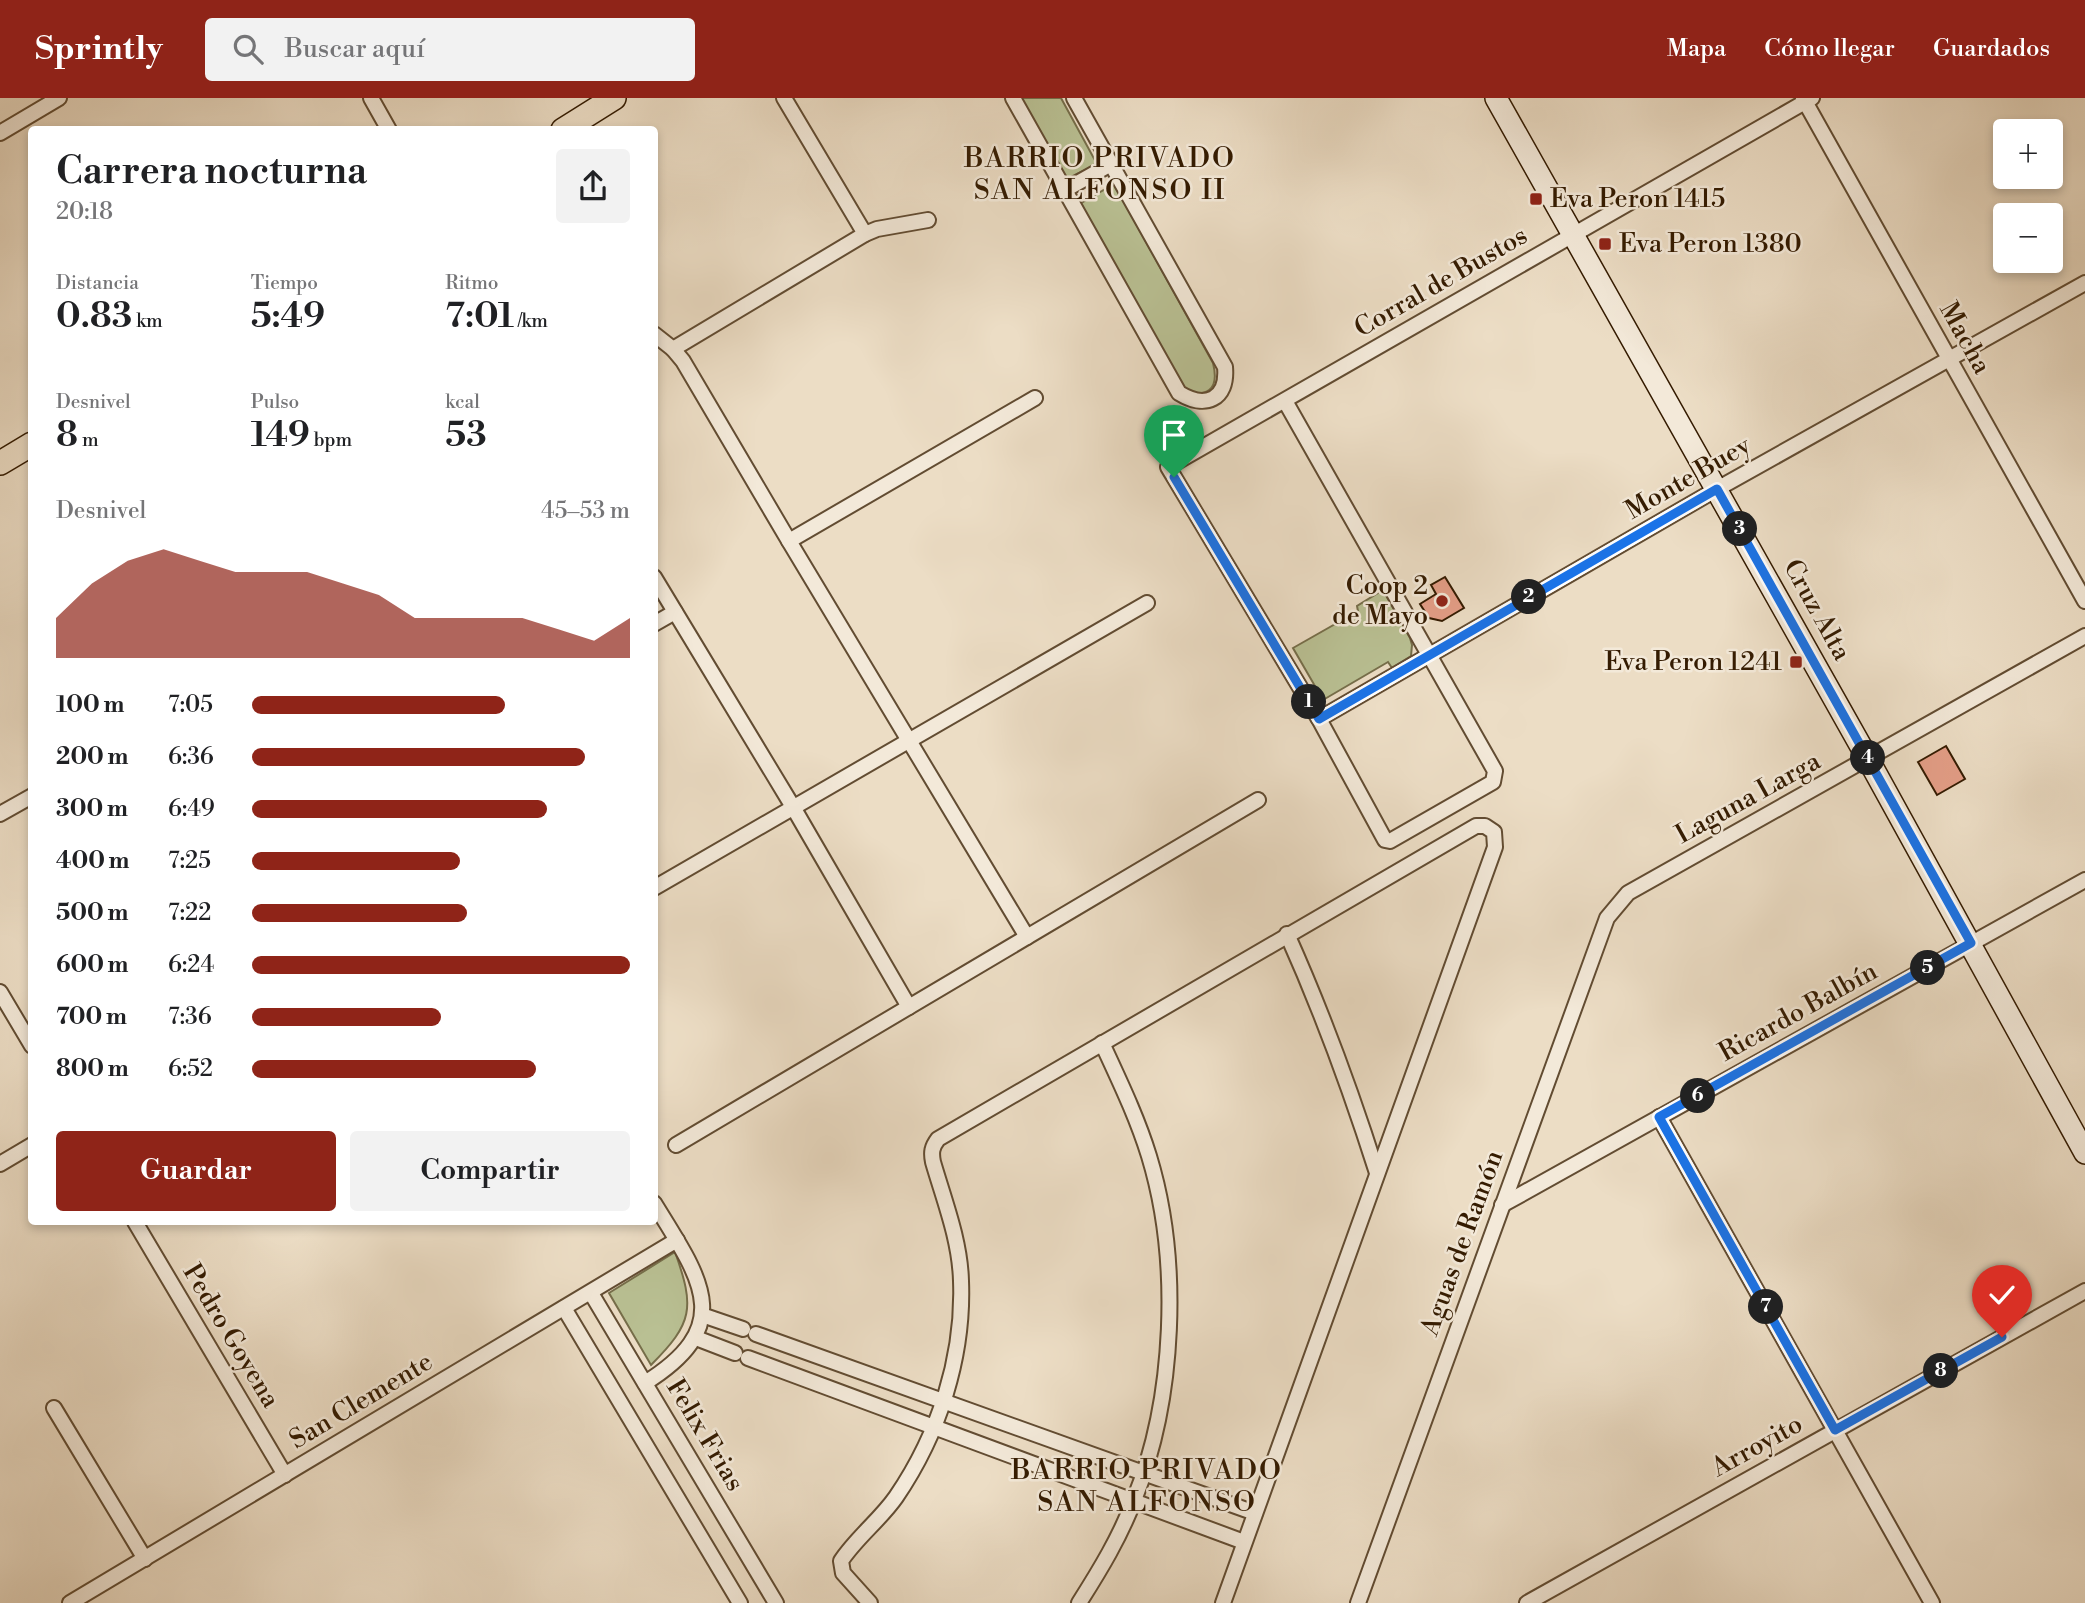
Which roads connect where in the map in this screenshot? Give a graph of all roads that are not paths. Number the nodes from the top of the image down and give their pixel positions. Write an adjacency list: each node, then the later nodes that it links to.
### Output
1 (371, 98): 9 (street)
2 (614, 98): 10 (main road)
3 (784, 98): 15 (street)
4 (1013, 98): 13 (street)
5 (1074, 98): 12 (street)
6 (1496, 98): 16 (main road, Cruz Alta)
7 (56, 99): 11 (street)
8 (1806, 99): 16 (street, Corral de Bustos); 20 (street, Macha)
9 (387, 126)
10 (569, 126)
11 (0, 133)
12 (1111, 164): 13 (street); 13 (street)
13 (1065, 190)
14 (928, 220): 15 (street)
15 (865, 234): 19 (street)
16 (1573, 234): 22 (street, Corral de Bustos); 25 (main road, Cruz Alta)
17 (2085, 283): 20 (street, Monte Buey)
18 (658, 337): 19 (street)
19 (673, 349): 26 (street)
20 (1948, 358): 25 (street, Monte Buey); 28 (street, Macha)
21 (1035, 398): 26 (street)
22 (1285, 401): 33 (street); 34 (street, Corral de Bustos)
23 (28, 446): 24 (main road)
24 (0, 463)
25 (1717, 489): 33 (street, Monte Buey); 36 (main road, Cruz Alta)
26 (789, 541): 35 (street)
27 (658, 584): 30 (street)
28 (2085, 601)
29 (1147, 603): 35 (street)
30 (675, 612): 31 (street); 39 (street)
31 (658, 622)
32 (2085, 636): 36 (street, Laguna Larga)
33 (1430, 655): 34 (street, Monte Buey); 34 (street)
34 (1319, 719)
35 (908, 740): 39 (street); 45 (street)
36 (1868, 759): 43 (street, Laguna Larga); 46 (main road, Cruz Alta)
37 (28, 798): 40 (street)
38 (1258, 800): 45 (street)
39 (793, 807): 42 (street); 48 (street)
40 (0, 814)
41 (2085, 880): 46 (street, Ricardo Balbín)
42 (658, 886)
43 (1618, 902): 57 (street, Aguas de Ramón)
44 (1287, 934): 50 (street); 56 (street); 56 (street)
45 (1027, 937): 48 (street)
46 (1971, 943): 51 (street, Ricardo Balbín); 54 (main road, Cruz Alta)
47 (0, 992): 49 (street)
48 (909, 1007): 52 (street)
49 (28, 1039)
50 (1102, 1043): 67 (street); 71 (street)
51 (1659, 1117): 57 (street, Ricardo Balbín); 70 (street)
52 (676, 1145)
53 (28, 1148): 55 (street)
54 (2085, 1153)
55 (0, 1164)
56 (1377, 1173): 74 (street)
57 (1502, 1205): 84 (street, Aguas de Ramón)
58 (658, 1209): 60 (street)
59 (137, 1225): 72 (street, Pedro Goyena)
60 (677, 1240): 62 (street, San Clemente); 64 (street)
61 (2085, 1291): 70 (street, Arroyito)
62 (591, 1293): 63 (street, San Clemente); 66 (street, Felix Frias)
63 (564, 1308): 72 (street, San Clemente); 79 (street)
64 (702, 1315): 65 (street); 67 (street)
65 (696, 1338): 66 (street); 69 (street)
66 (645, 1383): 80 (street, Felix Frias)
67 (944, 1402): 69 (street); 71 (street)
68 (54, 1408): 76 (street)
69 (935, 1427): 73 (street); 81 (street)
70 (1835, 1430): 77 (street, Arroyito); 85 (street)
71 (1144, 1473): 73 (street); 74 (street)
72 (285, 1475): 76 (street, San Clemente)
73 (1134, 1501): 75 (street); 82 (street)
74 (1255, 1513): 75 (street)
75 (1244, 1542): 83 (street)
76 (145, 1559): 78 (street, San Clemente)
77 (1531, 1602)
78 (69, 1603)
79 (740, 1603)
80 (776, 1603)
81 (870, 1603)
82 (1079, 1603)
83 (1223, 1603)
84 (1358, 1603)
85 (1933, 1603)

